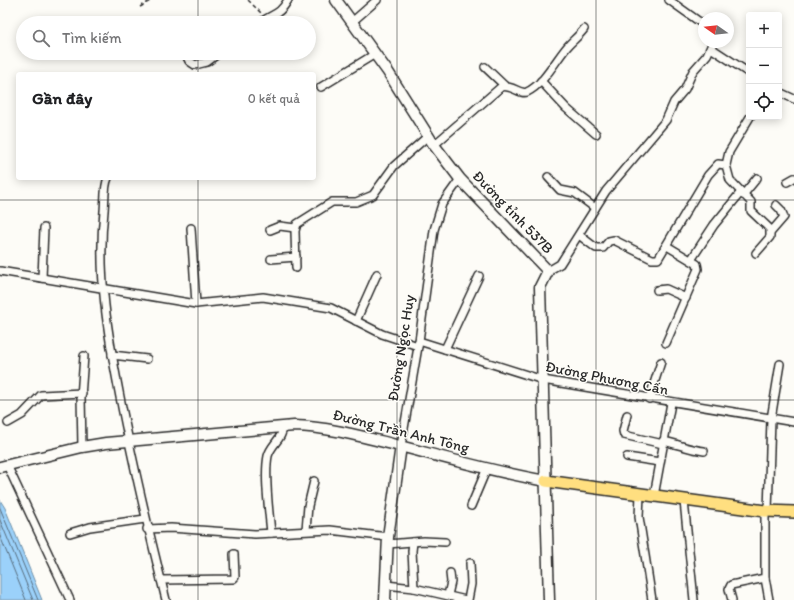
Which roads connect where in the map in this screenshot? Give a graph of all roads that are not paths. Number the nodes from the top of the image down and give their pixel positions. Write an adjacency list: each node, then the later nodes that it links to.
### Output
1 (288, 0): 5 (street)
2 (336, 0): 7 (main road, Đường tỉnh 537B)
3 (377, 0): 7 (street)
4 (669, 0): 6 (street)
5 (275, 16)
6 (698, 21)
7 (352, 22): 11 (main road, Đường tỉnh 537B)
8 (584, 29): 16 (street)
9 (710, 48): 34 (street)
10 (716, 48): 15 (street)
11 (375, 54): 18 (street); 23 (main road, Đường tỉnh 537B)
12 (188, 60): 13 (street)
13 (209, 60)
14 (485, 67): 17 (street)
15 (746, 71)
16 (541, 81): 17 (street); 22 (street)
17 (505, 86): 24 (street)
18 (321, 87)
19 (782, 94): 20 (street)
20 (794, 100)
21 (748, 120): 25 (street)
22 (596, 134)
23 (428, 136): 24 (main road, Đường tỉnh 537B); 37 (street)
24 (434, 145): 29 (main road, Đường tỉnh 537B)
25 (726, 165): 32 (street); 41 (street)
26 (548, 177): 34 (street)
27 (757, 178): 32 (street)
28 (794, 178): 31 (street)
29 (460, 179): 48 (main road, Đường tỉnh 537B); 58 (street, Đường Ngọc Huy)
30 (108, 180): 52 (street)
31 (787, 182)
32 (742, 193): 39 (street); 45 (street)
33 (776, 205): 39 (street)
34 (595, 208): 40 (street)
35 (44, 228): 51 (street)
36 (191, 228): 55 (street)
37 (295, 228): 38 (street); 43 (street)
38 (270, 230)
39 (771, 232): 42 (street)
40 (579, 235): 41 (street); 48 (street)
41 (667, 246): 45 (street)
42 (756, 253)
43 (296, 257): 44 (street); 46 (street)
44 (271, 259)
45 (691, 260): 54 (street)
46 (296, 268)
47 (0, 271): 51 (street, Đường Phương Cấn)
48 (548, 271): 65 (main road, Đường tỉnh 537B)
49 (377, 274): 56 (street)
50 (479, 276): 59 (street)
51 (42, 278): 52 (street, Đường Phương Cấn)
52 (102, 289): 55 (street, Đường Phương Cấn); 60 (street)
53 (657, 290): 54 (street)
54 (686, 298): 57 (street)
55 (196, 304): 56 (street, Đường Phương Cấn)
56 (356, 321): 58 (street, Đường Phương Cấn)
57 (666, 343)
58 (418, 344): 59 (street, Đường Phương Cấn); 76 (street, Đường Ngọc Huy)
59 (445, 350): 65 (street, Đường Phương Cấn)
60 (112, 355): 62 (street); 74 (street)
61 (84, 356): 66 (street)
62 (147, 359)
63 (661, 362): 67 (street)
64 (780, 364): 70 (street)
65 (543, 380): 67 (street, Đường Phương Cấn); 84 (main road, Đường tỉnh 537B)
66 (82, 393): 72 (street); 77 (street)
67 (649, 399): 68 (street, Đường Phương Cấn)
68 (670, 403): 70 (street, Đường Phương Cấn); 75 (street)
69 (627, 414): 75 (street)
70 (771, 419): 71 (street, Đường Phương Cấn); 89 (street)
71 (794, 422)
72 (8, 423)
73 (283, 426): 74 (main road, Đường Trần Anh Tông); 76 (main road, Đường Trần Anh Tông); 95 (street)
74 (129, 441): 77 (main road, Đường Trần Anh Tông); 91 (street)
75 (663, 443): 78 (street); 80 (street)
76 (401, 446): 82 (main road, Đường Trần Anh Tông); 96 (main road, Đường Ngọc Huy)
77 (82, 447): 81 (main road, Đường Trần Anh Tông)
78 (704, 451)
79 (627, 457): 80 (street)
80 (660, 462): 86 (street)
81 (3, 465): 107 (street)
82 (486, 468): 84 (main road, Đường Trần Anh Tông); 88 (street)
83 (314, 481): 93 (street)
84 (546, 481): 85 (main road, Đường Trần Anh Tông); 111 (main road, Đường tỉnh 537B)
85 (640, 495): 86 (main road, Đường Trần Anh Tông); 112 (street)
86 (654, 496): 87 (main road, Đường Trần Anh Tông)
87 (684, 501): 89 (main road, Đường Trần Anh Tông); 113 (street)
88 (471, 506)
89 (766, 511): 90 (main road, Đường Trần Anh Tông); 102 (street)
90 (794, 512)
91 (145, 519): 92 (street); 94 (street)
92 (147, 529): 95 (street); 103 (street)
93 (306, 530): 95 (street); 96 (street)
94 (70, 533)
95 (271, 533)
96 (388, 540): 97 (street); 104 (main road, Đường Ngọc Huy)
97 (413, 542): 98 (street); 105 (street)
98 (445, 542)
99 (234, 554): 103 (street)
100 (470, 563): 110 (street)
101 (450, 573): 106 (street)
102 (765, 578): 114 (street); 115 (street)
103 (161, 580): 108 (street)
104 (386, 585): 105 (street); 109 (main road, Đường Ngọc Huy)
105 (414, 588): 106 (street)
106 (448, 596): 110 (street)
107 (70, 600)
108 (166, 600)
109 (385, 600)
110 (467, 600)
111 (549, 600)
112 (652, 600)
113 (694, 600)
114 (732, 600)
115 (769, 600)

